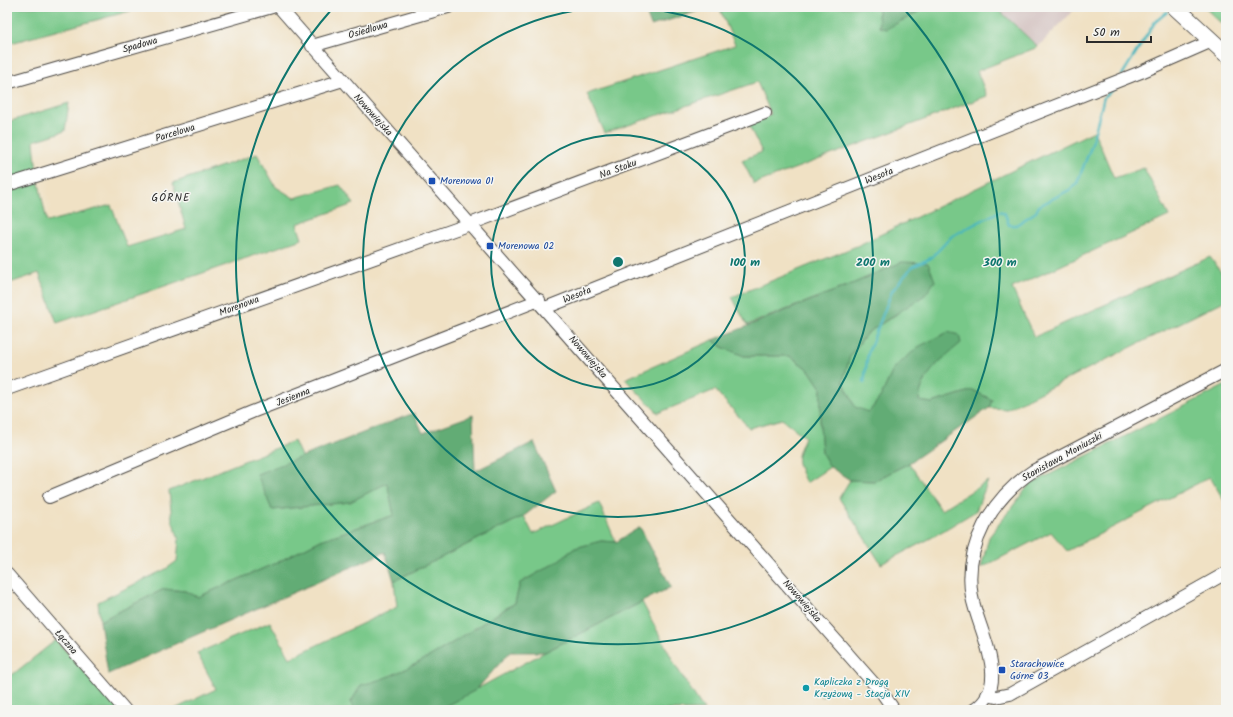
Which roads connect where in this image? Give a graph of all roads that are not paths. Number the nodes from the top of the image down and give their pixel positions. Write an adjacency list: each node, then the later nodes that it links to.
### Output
1 (272, 7): 9 (street, Spadowa)
2 (279, 7): 6 (street, Nowowiejska)
3 (448, 7): 6 (street, Osiedlowa)
4 (1175, 7): 5 (main road)
5 (1212, 42): 7 (main road); 13 (street, Wesoła)
6 (312, 46): 8 (street, Nowowiejska)
7 (1226, 54)
8 (343, 80): 11 (street, Parcelowa); 12 (street, Nowowiejska)
9 (7, 84)
10 (765, 113): 12 (street, Na Stoku)
11 (7, 185)
12 (470, 224): 13 (street, Nowowiejska); 15 (street, Morenowa)
13 (542, 304): 16 (street, Jesienna); 21 (street, Nowowiejska)
14 (1226, 370): 19 (street, Stanisława Moniuszki)
15 (7, 389)
16 (49, 497)
17 (1226, 573): 19 (street)
18 (7, 574): 20 (street, Łączna)
19 (987, 695): 22 (street, Stanisława Moniuszki)
20 (125, 710)
21 (894, 710)
22 (974, 710)

